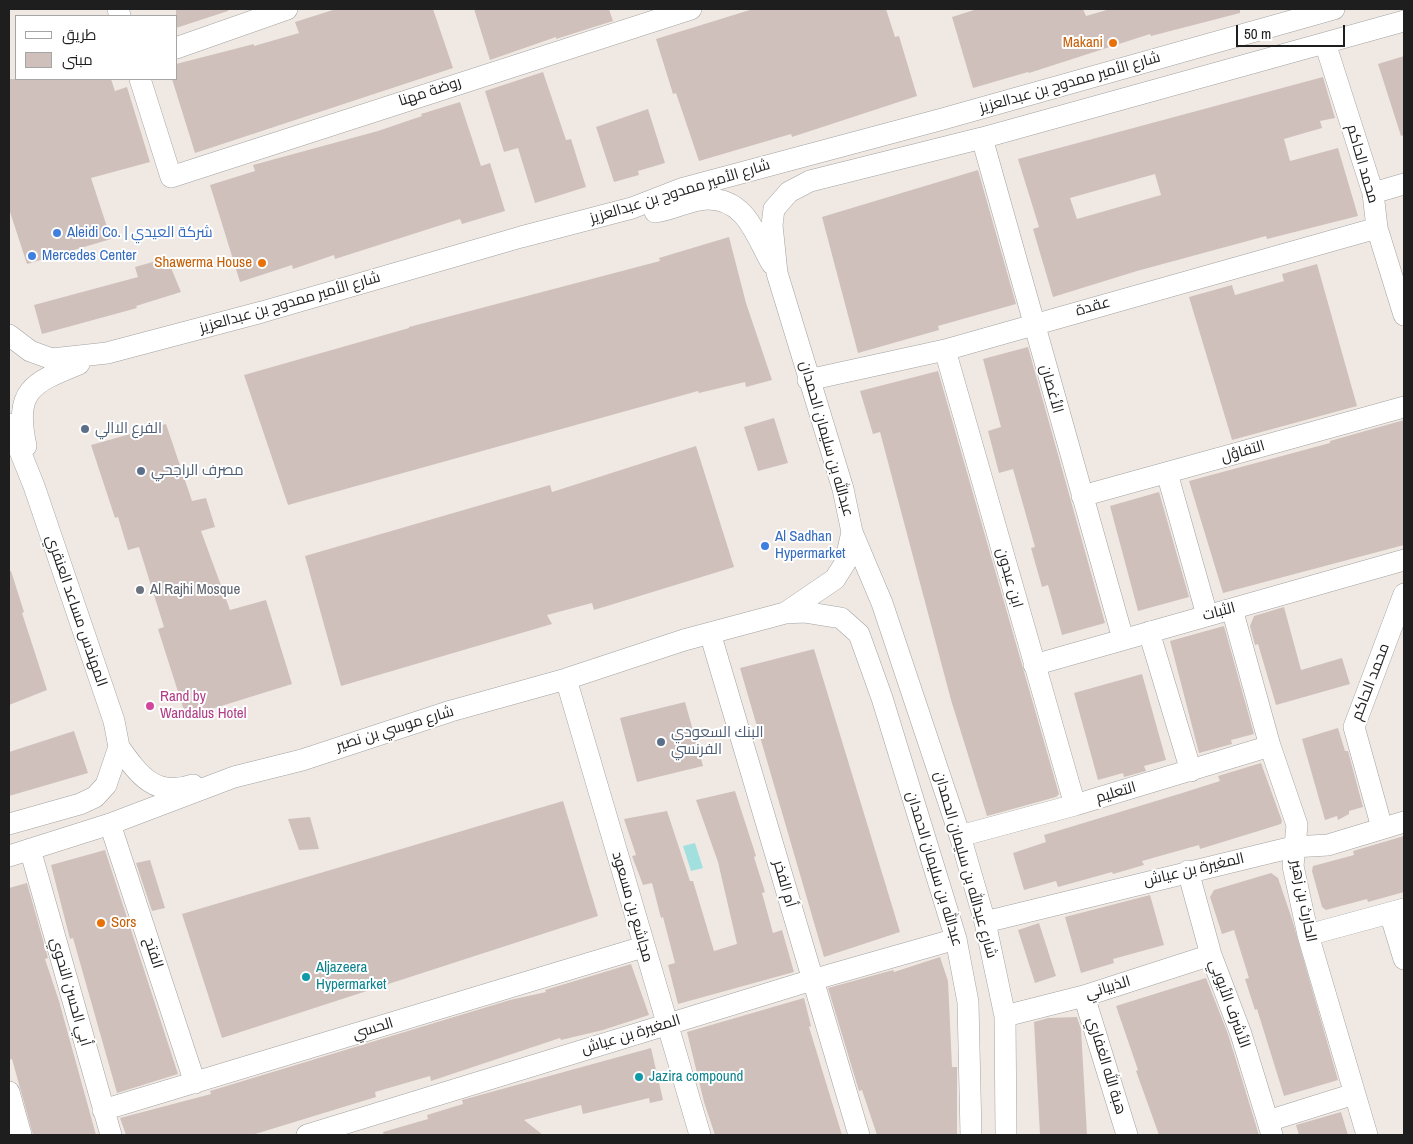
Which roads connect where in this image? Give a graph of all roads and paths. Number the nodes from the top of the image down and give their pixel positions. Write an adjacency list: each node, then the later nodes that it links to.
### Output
1 (288, 9): 6 (street)
2 (691, 9): 7 (street, روضة مهنا)
3 (1334, 9): 11 (street, شارع الأمير ممدوح بن عبدالعزيز)
4 (1404, 22): 5 (street, شارع الأمير ممدوح بن عبدالعزيز)
5 (1325, 42): 8 (street, شارع الأمير ممدوح بن عبدالعزيز); 10 (street, محمد الحاكم)
6 (178, 47)
7 (140, 80)
8 (982, 138): 13 (street, شارع الأمير ممدوح بن عبدالعزيز); 15 (street, الأغصان)
9 (1404, 184): 10 (street)
10 (1373, 193): 12 (street, محمد الحاكم)
11 (632, 208): 13 (street); 18 (street, شارع الأمير ممدوح بن عبدالعزيز)
12 (1377, 228): 14 (street, محمد الحاكم); 15 (street, عقدة)
13 (777, 273): 19 (street, عبدالله بن سليمان الحمدان)
14 (1404, 315)
15 (1033, 324): 17 (street, عقدة); 24 (street, الأغصان)
16 (9, 335): 18 (street, شارع الأمير ممدوح بن عبدالعزيز)
17 (945, 350): 19 (street, عقدة); 35 (street, ابن عبدون)
18 (107, 353): 23 (street)
19 (808, 380): 25 (street, عبدالله بن سليمان الحمدان)
20 (1404, 407): 22 (street, التفاؤل)
21 (9, 424): 23 (street, المهندس مساعد العنقري)
22 (1167, 473): 24 (street, التفاؤل); 31 (street)
23 (34, 486): 38 (street, المهندس مساعد العنقري)
24 (1082, 496): 34 (street, الأغصان)
25 (852, 532): 28 (street, عبدالله بن سليمان الحمدان); 30 (street)
26 (1404, 560): 29 (street, الثبات)
27 (1404, 594): 45 (street, محمد الحاكم)
28 (882, 602): 46 (street, شارع عبدالله بن سليمان الحمدان)
29 (1232, 609): 31 (street, الثبات); 37 (street, الحارث بن زهير)
30 (785, 613): 33 (street, شارع موسي بن نصير); 54 (street, عبدالله بن سليمان الحمدان)
31 (1207, 615): 32 (street, الثبات)
32 (1150, 632): 34 (street, الثبات); 39 (street)
33 (710, 633): 36 (street, شارع موسي بن نصير); 58 (street, أم الفخر)
34 (1123, 639): 35 (street, الثبات)
35 (1034, 665): 41 (street, ابن عبدون)
36 (566, 679): 40 (street, شارع موسي بن نصير); 55 (street, مجاشع بن مسعود)
37 (1270, 746): 39 (street, التعليم); 47 (street, الحارث بن زهير)
38 (119, 747): 40 (street); 43 (street)
39 (1191, 771): 41 (street, التعليم)
40 (234, 777): 44 (street, شارع موسي بن نصير)
41 (1075, 806): 46 (street, التعليم)
42 (1404, 822): 45 (street, المغيرة بن عياش)
43 (9, 824)
44 (110, 824): 48 (street, شارع موسي بن نصير); 62 (street, الفتح)
45 (1382, 828): 47 (street, المغيرة بن عياش)
46 (960, 836): 52 (street, شارع عبدالله بن سليمان الحمدان)
47 (1293, 847): 50 (street, المغيرة بن عياش); 53 (street, الحارث بن زهير)
48 (30, 849): 49 (street, شارع موسي بن نصير); 65 (street, أبي الحسن النحوي)
49 (9, 856)
50 (1188, 871): 52 (street, المغيرة بن عياش); 56 (street, الأشرف الأيوبي)
51 (1397, 911): 53 (street); 57 (street)
52 (985, 922): 60 (street, شارع عبدالله بن سليمان الحمدان)
53 (1308, 935): 64 (street, الحارث بن زهير)
54 (956, 939): 58 (street, المغيرة بن عياش); 72 (street, عبدالله بن سليمان الحمدان)
55 (643, 947): 61 (street, مجاشع بن مسعود); 62 (street, الحسي)
56 (1211, 956): 59 (street, الذبياني); 66 (street, الأشرف الأيوبي)
57 (1404, 959)
58 (812, 980): 61 (street, المغيرة بن عياش); 71 (street, أم الفخر)
59 (1084, 996): 60 (street, الذبياني); 74 (street, هبة الله الغفاري)
60 (1005, 1016): 73 (street, شارع عبدالله بن سليمان الحمدان)
61 (666, 1024): 69 (street, المغيرة بن عياش); 70 (street, مجاشع بن مسعود)
62 (195, 1083): 65 (street, الحسي)
63 (9, 1092): 67 (street)
64 (1354, 1094): 66 (street); 75 (street, الحارث بن زهير)
65 (104, 1110): 68 (street, أبي الحسن النحوي)
66 (1270, 1128)
67 (21, 1135)
68 (111, 1135)
69 (307, 1135)
70 (700, 1135)
71 (858, 1135)
72 (971, 1135)
73 (1006, 1135)
74 (1127, 1135)
75 (1367, 1135)

